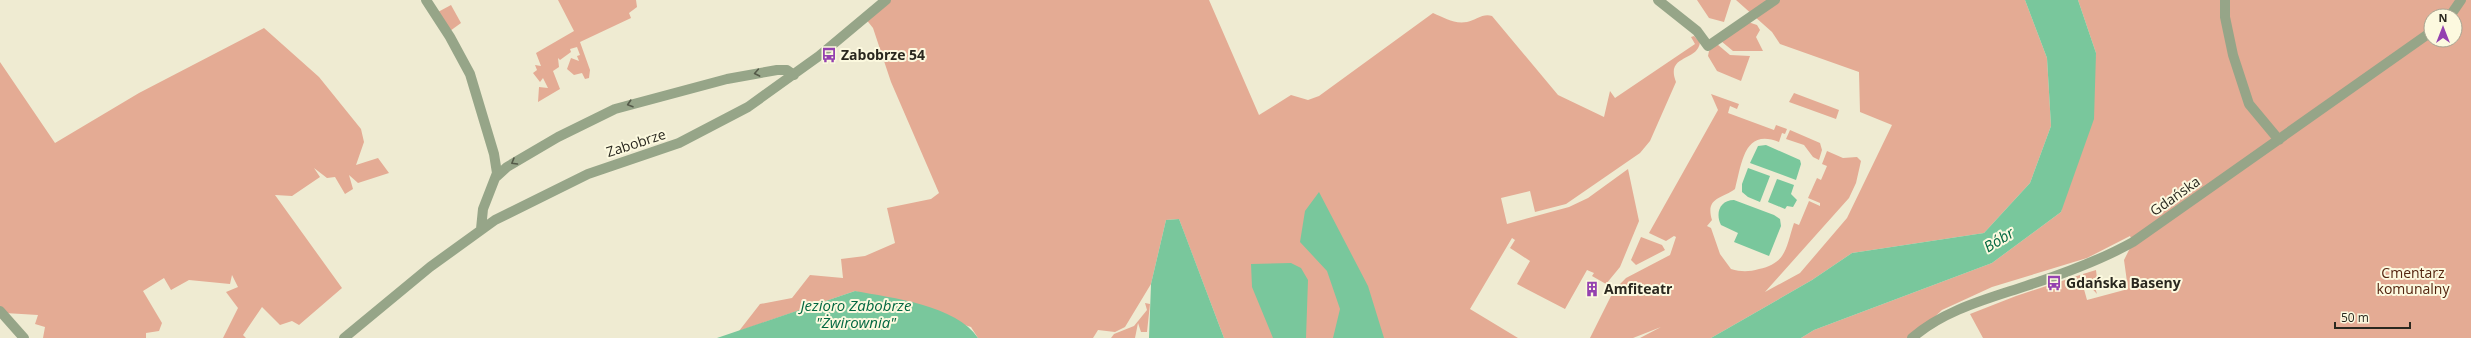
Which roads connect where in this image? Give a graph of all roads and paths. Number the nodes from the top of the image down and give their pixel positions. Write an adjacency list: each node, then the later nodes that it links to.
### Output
1 (426, 0): 9 (street)
2 (886, 0): 7 (street, Zabobrze)
3 (1658, 0): 4 (street)
4 (1775, 0)
5 (2225, 0): 8 (street)
6 (2423, 38): 8 (street, Gdańska)
7 (794, 75): 9 (street, one-way to 9); 10 (street, Zabobrze)
8 (2279, 140): 14 (street, Gdańska)
9 (496, 177): 10 (street)
10 (481, 229): 13 (street, Zabobrze)
11 (0, 311): 12 (street)
12 (24, 338)
13 (344, 338)
14 (1912, 338)

